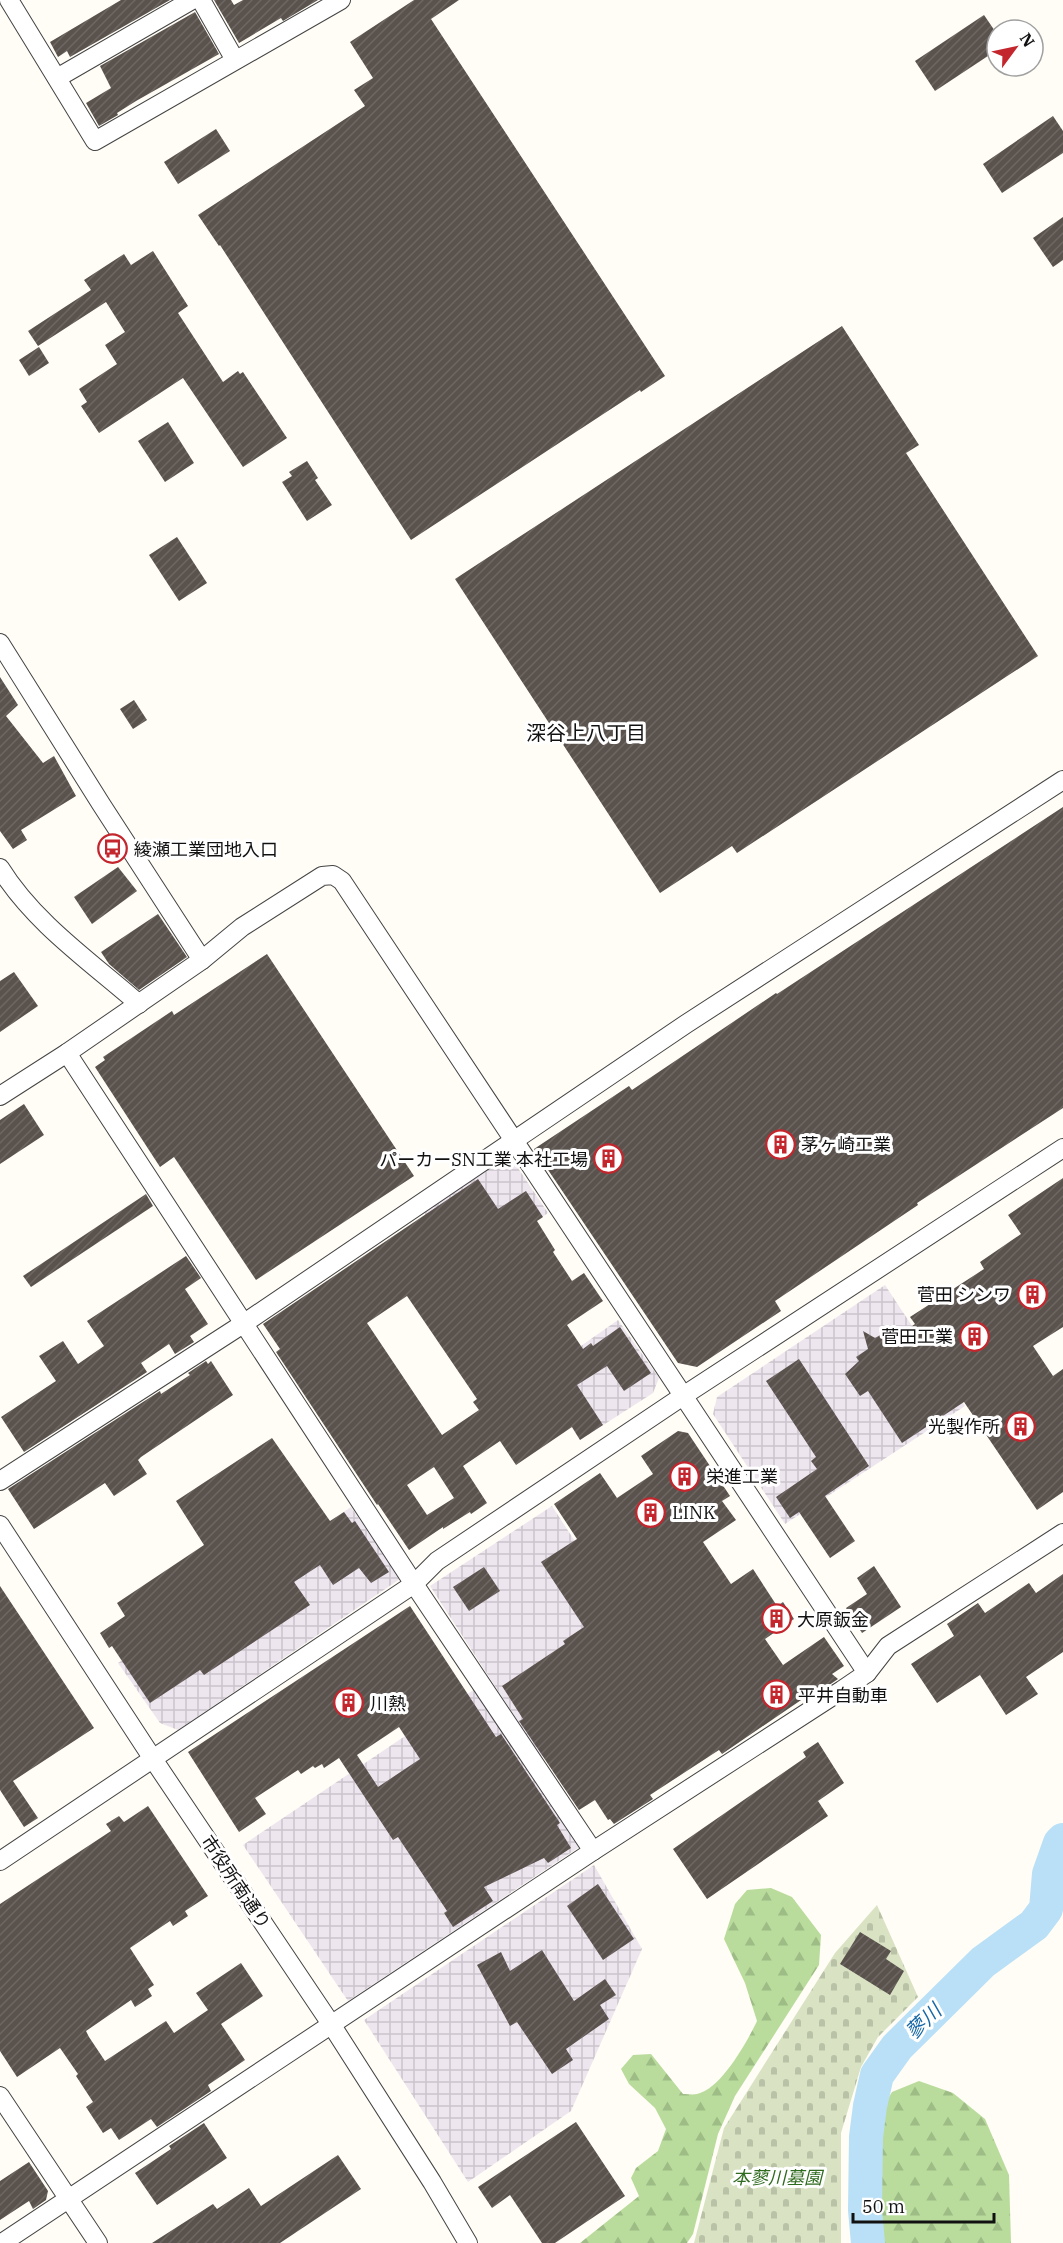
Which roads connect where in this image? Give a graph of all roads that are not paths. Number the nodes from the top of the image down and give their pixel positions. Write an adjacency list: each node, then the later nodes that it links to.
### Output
1 (9, 0): 6 (street)
2 (192, 0): 6 (street)
3 (201, 0): 5 (street)
4 (341, 0): 5 (street)
5 (235, 60): 6 (street)
6 (57, 78)
7 (0, 643): 10 (street)
8 (1063, 780): 14 (street)
9 (0, 868): 11 (street)
10 (202, 960): 11 (street); 14 (street)
11 (139, 1004): 12 (street)
12 (67, 1053): 13 (street); 16 (street)
13 (0, 1096)
14 (515, 1142): 16 (street); 17 (street)
15 (1063, 1148): 17 (street)
16 (243, 1324): 18 (street); 21 (street)
17 (683, 1396): 21 (street); 22 (street)
18 (0, 1481)
19 (0, 1525): 23 (street, 市役所南通り)
20 (1063, 1533): 22 (street)
21 (414, 1584): 23 (street); 24 (street)
22 (867, 1673): 24 (street)
23 (153, 1758): 25 (street); 26 (street, 市役所南通り)
24 (593, 1851): 26 (street)
25 (0, 1861)
26 (331, 2024): 28 (street); 31 (street, 市役所南通り)
27 (0, 2096): 28 (street)
28 (69, 2199): 29 (street); 30 (street)
29 (2, 2243)
30 (98, 2243)
31 (468, 2243)

